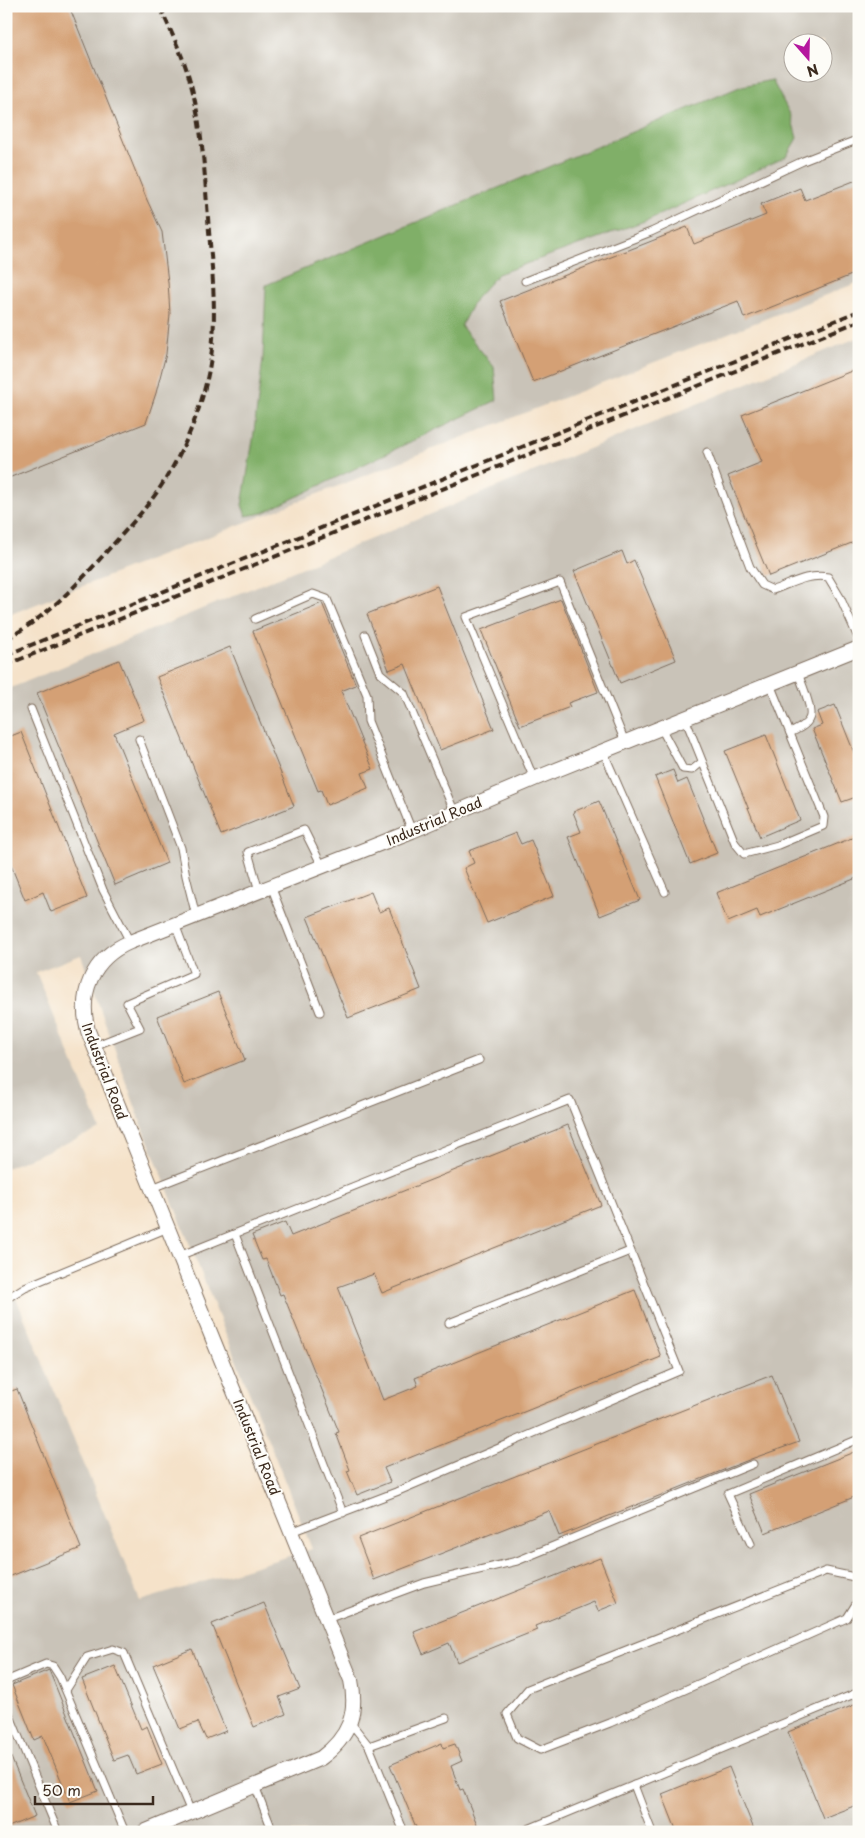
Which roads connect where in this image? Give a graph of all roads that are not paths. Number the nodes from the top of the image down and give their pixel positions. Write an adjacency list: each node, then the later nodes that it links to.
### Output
1 (859, 139): 2 (lane)
2 (525, 281)
3 (707, 452): 6 (lane)
4 (255, 619): 20 (lane)
5 (365, 634): 19 (lane)
6 (859, 640)
7 (859, 648): 8 (street, Industrial Road)
8 (798, 673): 9 (street, Industrial Road); 13 (lane)
9 (770, 684): 11 (street, Industrial Road); 13 (lane)
10 (31, 709): 26 (lane)
11 (685, 718): 12 (street, Industrial Road); 17 (lane)
12 (661, 728): 15 (street, Industrial Road); 17 (lane)
13 (790, 733): 17 (lane)
14 (139, 740): 24 (lane)
15 (625, 742): 16 (street, Industrial Road); 18 (lane)
16 (603, 752): 18 (street, Industrial Road); 23 (lane)
17 (702, 762)
18 (534, 779): 19 (street, Industrial Road)
19 (455, 813): 20 (street, Industrial Road)
20 (412, 831): 21 (street, Industrial Road)
21 (322, 866): 22 (street, Industrial Road); 22 (lane)
22 (265, 889): 24 (street, Industrial Road); 27 (lane)
23 (665, 892)
24 (196, 916): 25 (street, Industrial Road)
25 (175, 924): 26 (street, Industrial Road); 28 (lane)
26 (130, 942): 28 (street, Industrial Road)
27 (320, 1012)
28 (94, 1046): 30 (street, Industrial Road)
29 (479, 1060): 30 (lane)
30 (152, 1188): 31 (street, Industrial Road)
31 (168, 1228): 34 (street, Industrial Road); 35 (lane)
32 (235, 1234): 33 (lane); 34 (lane); 39 (lane)
33 (630, 1251): 36 (lane); 39 (lane)
34 (179, 1256): 40 (street, Industrial Road)
35 (6, 1299)
36 (449, 1323)
37 (859, 1439): 41 (lane)
38 (753, 1464): 44 (lane)
39 (343, 1513): 40 (lane)
40 (292, 1532): 44 (street, Industrial Road)
41 (751, 1544)
42 (859, 1578): 43 (lane)
43 (859, 1599)
44 (327, 1619): 50 (street, Industrial Road)
45 (6, 1681): 46 (lane)
46 (66, 1690): 54 (lane); 56 (lane)
47 (859, 1692): 53 (lane)
48 (6, 1706): 55 (lane)
49 (446, 1718): 51 (lane)
50 (350, 1722): 51 (lane); 52 (street, Industrial Road)
51 (369, 1746): 59 (lane)
52 (255, 1786): 54 (street, Industrial Road); 58 (lane)
53 (634, 1786): 60 (lane); 61 (lane)
54 (191, 1812): 57 (street, Industrial Road)
55 (58, 1832)
56 (125, 1832)
57 (144, 1832)
58 (273, 1832)
59 (404, 1832)
60 (521, 1832)
61 (652, 1832)

